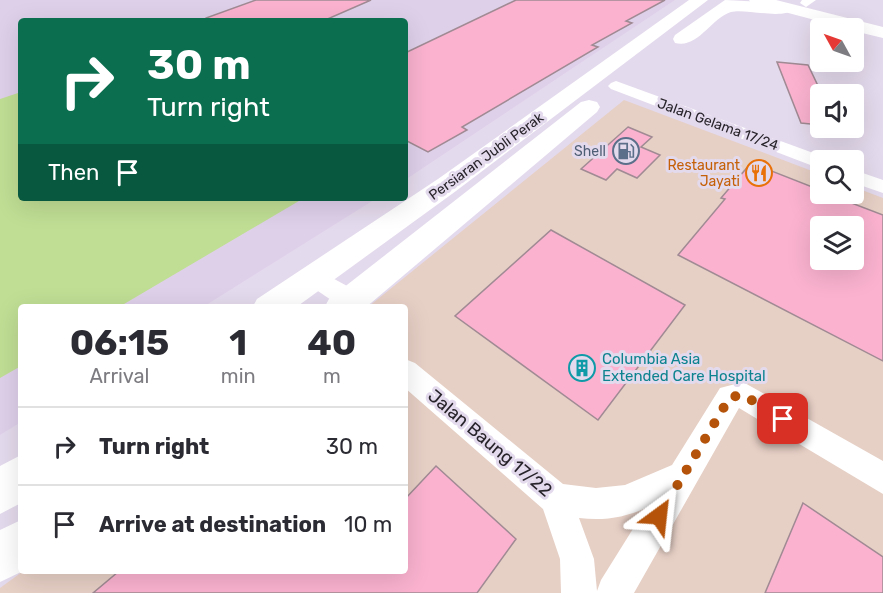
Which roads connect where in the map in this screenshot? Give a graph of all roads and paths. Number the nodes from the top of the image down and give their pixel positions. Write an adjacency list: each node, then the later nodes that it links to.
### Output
1 (757, 0): 3 (main road)
2 (721, 2): 3 (main road); 5 (main road, Persiaran Jubli Perak); 9 (main road, Persiaran Jubli Perak)
3 (777, 4): 4 (main road)
4 (883, 33)
5 (616, 86): 6 (street, Jalan Gelama 17/24); 12 (main road, Persiaran Jubli Perak)
6 (810, 158)
7 (864, 180): 8 (street)
8 (883, 187)
9 (314, 277): 10 (main road, Persiaran Jubli Perak); 11 (street)
10 (275, 304)
11 (348, 304)
12 (350, 304)
13 (408, 374): 18 (street, Jalan Baung 17/22)
14 (682, 477): 15 (street); 18 (street); 22 (street)
15 (883, 478)
16 (18, 479): 17 (main road)
17 (0, 492)
18 (556, 499): 21 (street, Jalan Baung 17/22)
19 (18, 545): 20 (main road)
20 (0, 558)
21 (579, 593)
22 (614, 593)

